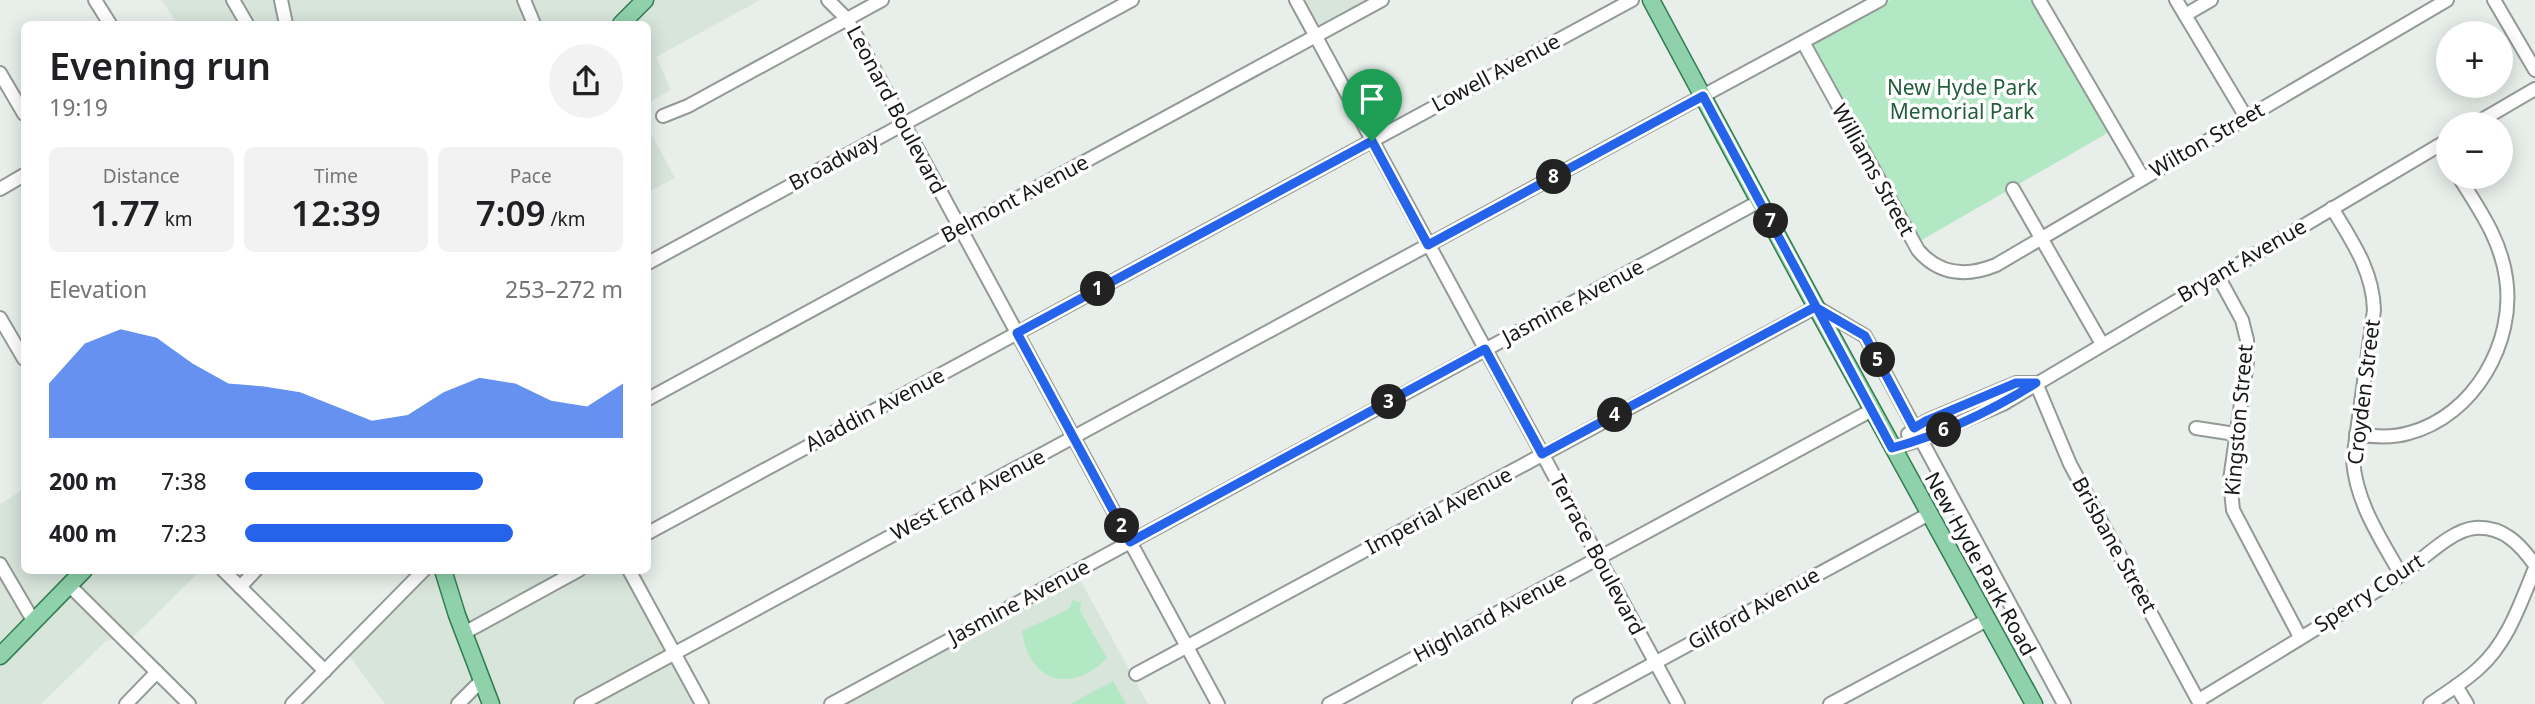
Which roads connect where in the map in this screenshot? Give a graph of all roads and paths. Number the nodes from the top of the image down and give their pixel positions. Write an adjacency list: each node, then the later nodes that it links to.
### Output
1 (95, 0): 21 (street)
2 (233, 0): 22 (street)
3 (281, 0): 23 (street)
4 (524, 0): 24 (street)
5 (645, 0): 25 (main road)
6 (828, 0): 20 (street, Leonard Boulevard)
7 (883, 0): 20 (street)
8 (1132, 0): 36 (street, Broadway)
9 (1296, 0): 26 (street, Terrace Boulevard)
10 (1382, 0): 26 (street, Belmont Avenue)
11 (1632, 0): 37 (street, Lowell Avenue)
12 (1651, 0): 31 (main road, New Hyde Park Road)
13 (1880, 0): 27 (street, West End Avenue)
14 (2039, 0): 40 (street)
15 (2176, 0): 19 (street)
16 (2211, 0): 19 (street)
17 (2447, 0): 35 (street, Wilton Street)
18 (2494, 0): 28 (street)
19 (2185, 15): 35 (street)
20 (847, 19): 34 (street); 36 (street, Leonard Boulevard)
21 (108, 21)
22 (245, 21)
23 (284, 21)
24 (533, 21)
25 (624, 21)
26 (1315, 36): 37 (street, Terrace Boulevard); 46 (street, Belmont Avenue)
27 (1803, 42): 31 (street, West End Avenue); 50 (street, Williams Street)
28 (2535, 70)
29 (0, 73): 32 (street)
30 (2535, 89): 33 (street)
31 (1703, 96): 44 (main road, New Hyde Park Road); 48 (street, West End Avenue)
32 (21, 109)
33 (2496, 112)
34 (663, 116)
35 (2246, 117): 40 (street, Wilton Street)
36 (903, 124): 46 (street, Leonard Boulevard); 49 (street, Broadway)
37 (1372, 141): 48 (street, Terrace Boulevard); 52 (street, Lowell Avenue)
38 (2436, 147): 45 (street, Bryant Avenue)
39 (21, 177): 41 (street)
40 (2143, 178): 47 (street, Wilton Street)
41 (0, 189)
42 (2013, 189): 47 (street)
43 (2466, 189): 65 (street)
44 (1760, 201): 53 (main road, New Hyde Park Road); 57 (street, Jasmine Avenue)
45 (2332, 208): 51 (street, Bryant Avenue); 65 (street, Croyden Street)
46 (960, 229): 55 (street, Leonard Boulevard); 60 (street, Belmont Avenue)
47 (2041, 237): 50 (street, Wilton Street); 56 (street)
48 (1428, 245): 57 (street, Terrace Boulevard); 66 (street, West End Avenue)
49 (651, 261)
50 (1965, 273)
51 (2218, 276): 56 (street, Bryant Avenue); 64 (street, Kingston Street)
52 (1102, 287): 55 (street, Aladdin Avenue)
53 (1815, 307): 61 (main road, New Hyde Park Road); 63 (street); 68 (street, Imperial Avenue)
54 (0, 318): 58 (street)
55 (1017, 333): 66 (street, Leonard Boulevard); 70 (street, Aladdin Avenue)
56 (2102, 344): 59 (street, Bryant Avenue)
57 (1485, 349): 68 (street, Terrace Boulevard); 71 (street, Jasmine Avenue)
58 (21, 354)
59 (2036, 383): 63 (street, Bryant Avenue); 98 (street, Brisbane Street)
60 (651, 397)
61 (1872, 410): 67 (main road, New Hyde Park Road); 72 (street, Highland Avenue)
62 (2196, 428): 64 (street)
63 (1917, 434): 67 (street, Bryant Avenue); 113 (street)
64 (2235, 434): 88 (street, Kingston Street)
65 (2356, 434): 82 (street, Croyden Street)
66 (1074, 438): 71 (street, Leonard Boulevard); 90 (street, West End Avenue)
67 (1892, 448): 69 (main road, New Hyde Park Road)
68 (1542, 454): 72 (street, Terrace Boulevard); 89 (street, Imperial Avenue)
69 (1929, 514): 85 (main road, New Hyde Park Road); 92 (street, Gilford Avenue)
70 (651, 531)
71 (1130, 542): 89 (street, Leonard Boulevard); 106 (street, Jasmine Avenue)
72 (1599, 558): 92 (street, Terrace Boulevard); 108 (street, Highland Avenue)
73 (0, 564): 86 (street)
74 (2535, 567): 82 (street, Sperry Court); 97 (street)
75 (80, 574): 83 (main road)
76 (227, 574): 84 (street)
77 (252, 574): 84 (street)
78 (420, 574): 93 (street)
79 (444, 574): 87 (main road)
80 (572, 574): 87 (street)
81 (631, 574): 90 (street)
82 (2401, 575): 88 (street, Sperry Court)
83 (69, 586): 86 (main road); 94 (street)
84 (240, 587): 93 (street)
85 (1987, 620): 111 (street); 112 (main road, New Hyde Park Road)
86 (34, 622): 91 (main road)
87 (464, 633): 96 (main road)
88 (2300, 638): 98 (street, Sperry Court)
89 (1187, 646): 95 (street, Imperial Avenue); 107 (street, Leonard Boulevard)
90 (675, 654): 104 (street, West End Avenue); 105 (street)
91 (0, 656)
92 (1655, 663): 109 (street, Gilford Avenue); 110 (street, Terrace Boulevard)
93 (325, 671): 101 (street)
94 (157, 672): 99 (street); 100 (street)
95 (1136, 674)
96 (482, 680): 102 (street); 103 (main road)
97 (2456, 686): 114 (street); 115 (street)
98 (2200, 702)
99 (126, 704)
100 (190, 704)
101 (292, 704)
102 (458, 704)
103 (491, 704)
104 (581, 704)
105 (702, 704)
106 (831, 704)
107 (1218, 704)
108 (1329, 704)
109 (1579, 704)
110 (1678, 704)
111 (1830, 704)
112 (2034, 704)
113 (2064, 704)
114 (2430, 704)
115 (2467, 704)

